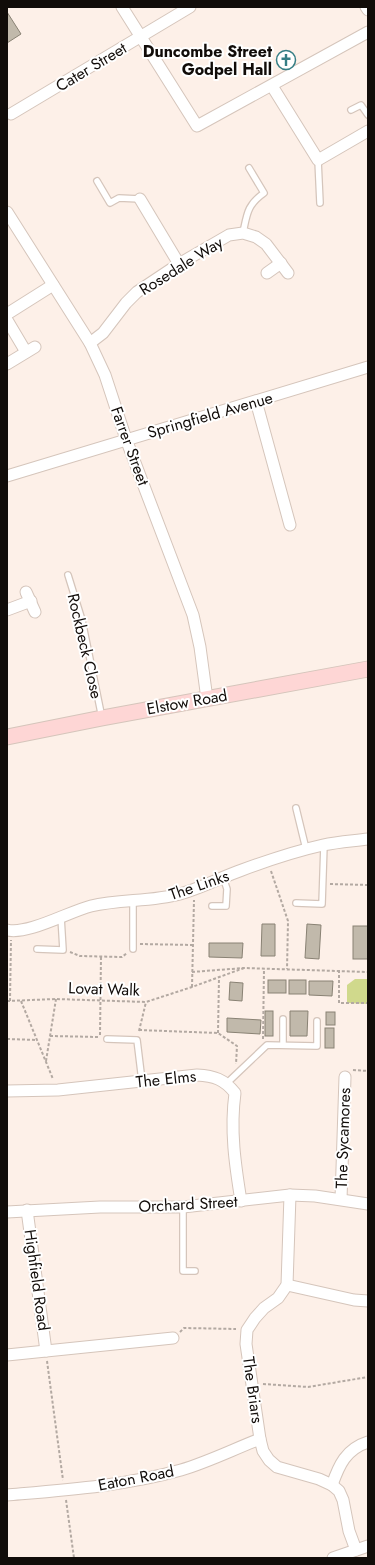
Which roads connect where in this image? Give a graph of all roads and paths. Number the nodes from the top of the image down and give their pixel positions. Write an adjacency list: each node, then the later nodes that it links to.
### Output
1 (122, 7): 6 (street)
2 (190, 7): 6 (street, Cater Street)
3 (366, 7): 4 (street)
4 (368, 10)
5 (368, 32): 7 (street)
6 (140, 37): 7 (street); 9 (street, Cater Street)
7 (272, 86): 12 (street)
8 (351, 110): 10 (lane)
9 (11, 114)
10 (368, 115)
11 (368, 131): 12 (street)
12 (318, 160): 16 (lane)
13 (249, 168): 18 (lane)
14 (97, 182): 15 (lane)
15 (140, 199): 20 (street)
16 (320, 202)
17 (7, 212): 23 (street, Farrer Street)
18 (243, 233): 19 (street, Rosedale Way); 20 (street, Rosedale Way)
19 (281, 263): 21 (street); 22 (street, Rosedale Way)
20 (179, 264): 26 (street, Rosedale Way)
21 (267, 273)
22 (288, 273)
23 (53, 285): 24 (street); 26 (street, Farrer Street)
24 (7, 314)
25 (7, 320): 27 (street)
26 (90, 343): 30 (street, Farrer Street)
27 (7, 364)
28 (368, 367): 29 (street, Springfield Avenue)
29 (256, 402): 30 (street, Springfield Avenue); 32 (street)
30 (126, 439): 31 (street, Springfield Avenue); 37 (street, Farrer Street)
31 (7, 476)
32 (290, 525)
33 (68, 575): 38 (lane, Rockbeck Close)
34 (30, 602): 35 (street)
35 (7, 610)
36 (368, 669): 37 (street, Elstow Road)
37 (206, 699): 38 (street, Elstow Road)
38 (102, 718): 39 (street, Elstow Road)
39 (7, 737)
40 (296, 808): 43 (lane)
41 (368, 838): 42 (street, The Links)
42 (324, 845): 43 (street, The Links); 46 (lane)
43 (306, 849): 44 (street, The Links)
44 (268, 860): 45 (street, The Links); 61 (path)
45 (223, 877): 48 (street, The Links); 51 (lane)
46 (323, 884): 47 (path); 50 (lane)
47 (368, 885)
48 (194, 888): 49 (street, The Links); 54 (path)
49 (133, 901): 52 (street, The Links); 55 (lane)
50 (296, 903)
51 (212, 906)
52 (61, 916): 53 (street, The Links); 57 (lane)
53 (9, 930): 69 (path)
54 (193, 946): 55 (path); 63 (path)
55 (133, 947): 58 (path)
56 (37, 949): 57 (lane)
57 (63, 950): 58 (path)
58 (101, 956): 68 (path)
59 (244, 968): 60 (path, Lovat Walk); 63 (path, Lovat Walk); 65 (path, Lovat Walk)
60 (264, 969): 61 (path, Lovat Walk); 82 (path)
61 (287, 969): 62 (path, Lovat Walk)
62 (339, 970): 64 (path, Lovat Walk); 72 (path)
63 (192, 972): 66 (path)
64 (368, 972)
65 (219, 977): 66 (path, Lovat Walk); 76 (path)
66 (192, 987): 71 (path, Lovat Walk)
67 (56, 999): 68 (path, Lovat Walk); 70 (path, Lovat Walk); 77 (path)
68 (100, 999): 71 (path, Lovat Walk); 77 (path)
69 (8, 1001): 70 (path, Lovat Walk)
70 (21, 1001): 80 (path)
71 (146, 1002): 75 (path)
72 (368, 1003)
73 (283, 1019): 83 (lane)
74 (317, 1021): 83 (lane)
75 (140, 1030): 76 (path); 81 (path)
76 (218, 1033): 85 (path)
77 (50, 1036): 84 (path)
78 (7, 1039): 80 (path)
79 (107, 1039): 81 (lane)
80 (37, 1040): 84 (path)
81 (137, 1040): 87 (lane)
82 (267, 1045): 83 (lane); 85 (lane)
83 (283, 1045)
84 (46, 1062): 89 (path)
85 (240, 1073): 88 (lane)
86 (345, 1077): 92 (street, The Sycamores)
87 (142, 1081): 88 (street, The Elms); 89 (street, The Elms)
88 (227, 1083): 93 (street)
89 (58, 1090): 90 (street, The Elms)
90 (7, 1091)
91 (290, 1195): 92 (street, Orchard Street); 93 (street, Orchard Street); 99 (street)
92 (341, 1199): 94 (street, Orchard Street)
93 (241, 1201): 95 (street, Orchard Street)
94 (368, 1204)
95 (183, 1207): 96 (street, Orchard Street); 98 (lane)
96 (27, 1210): 97 (street, Orchard Street); 103 (street, Highfield Road)
97 (7, 1212)
98 (196, 1271)
99 (287, 1286): 100 (street); 101 (street)
100 (368, 1301)
101 (247, 1330): 102 (path); 106 (street, The Briars)
102 (173, 1338): 103 (street, Highfield Road)
103 (46, 1350): 104 (street, Highfield Road); 110 (path)
104 (7, 1355)
105 (368, 1377): 106 (path)
106 (252, 1383): 107 (street, The Briars)
107 (260, 1439): 109 (street, The Briars); 110 (street, Eaton Road)
108 (368, 1442): 109 (street)
109 (332, 1485): 113 (street)
110 (65, 1490): 111 (street, Eaton Road); 114 (path)
111 (7, 1495)
112 (368, 1546): 113 (street)
113 (356, 1550): 115 (street)
114 (74, 1558)
115 (333, 1558)

